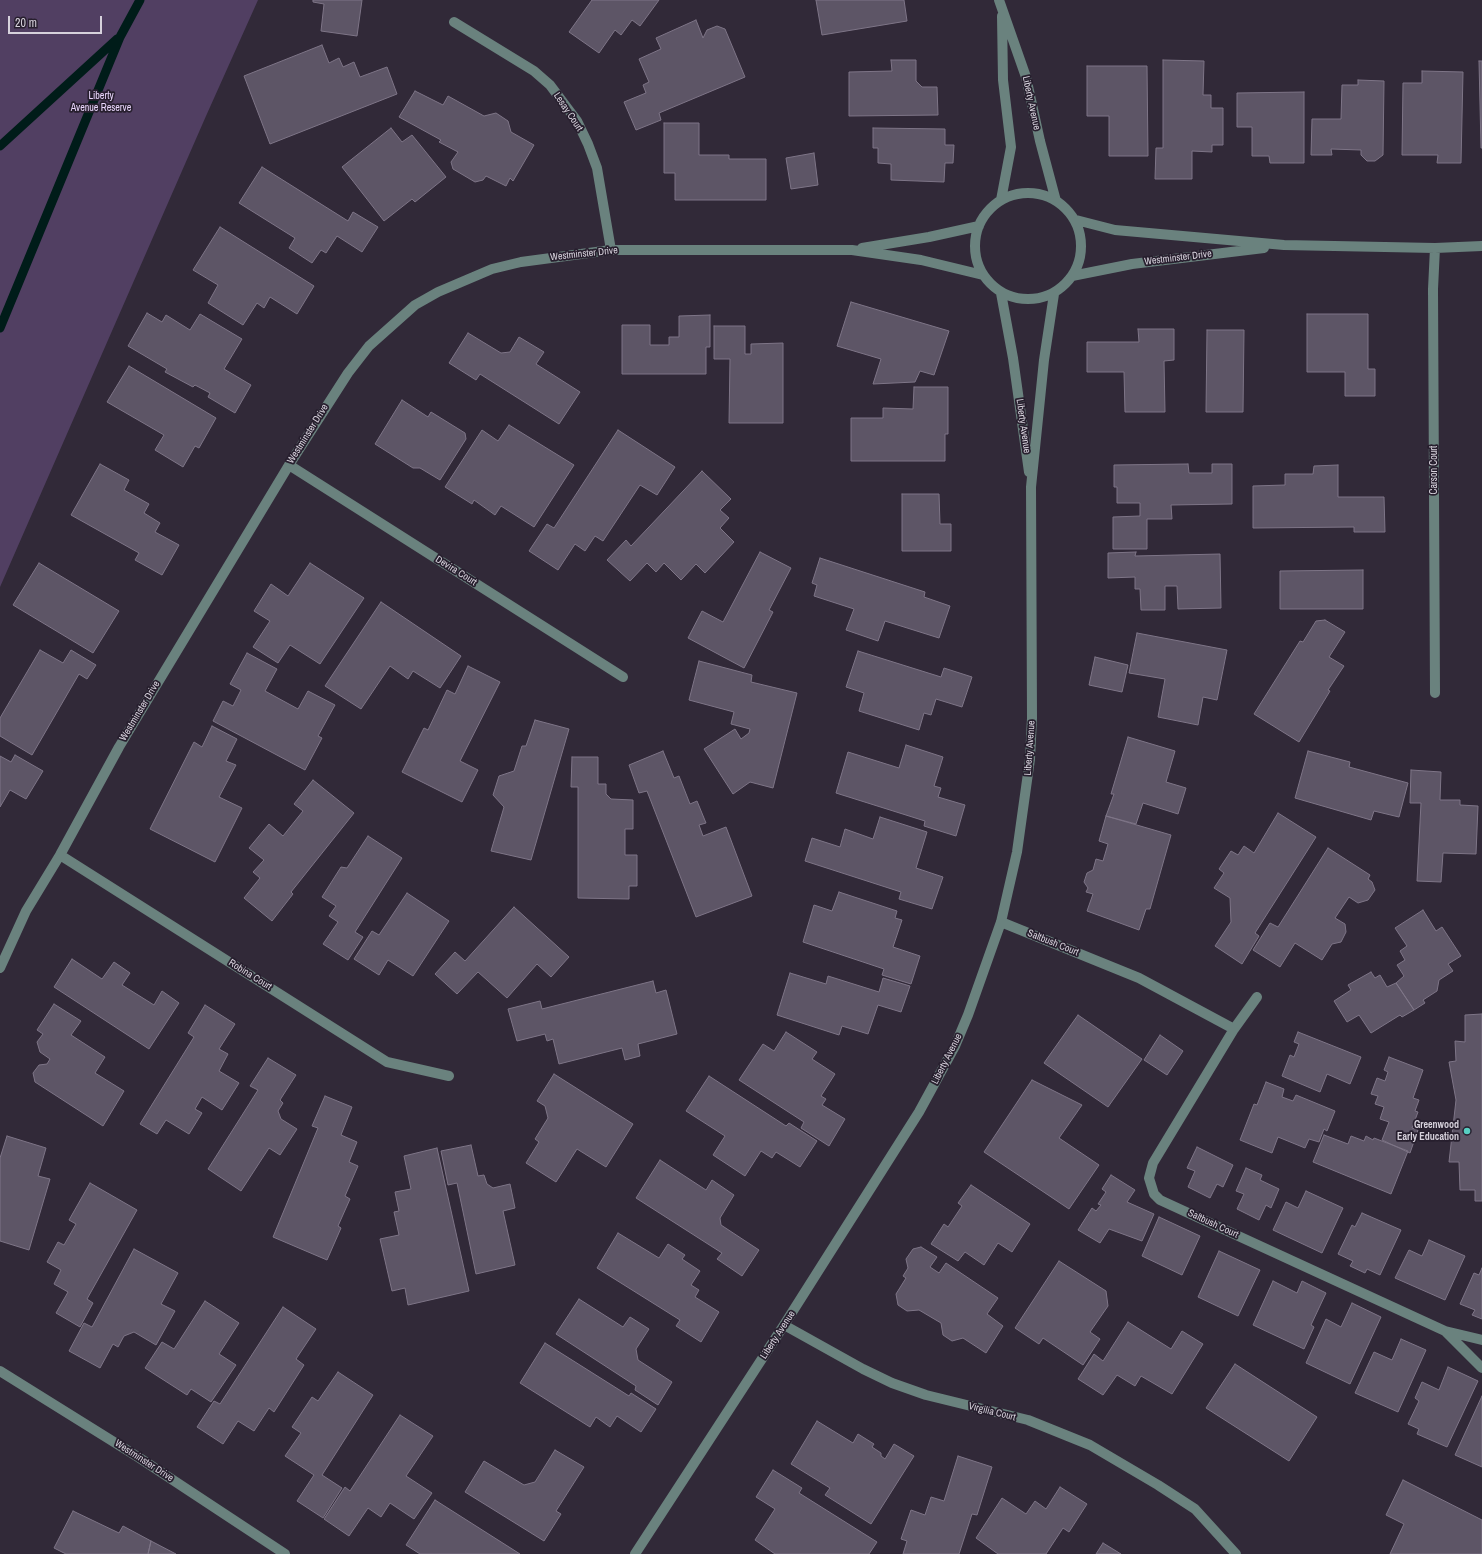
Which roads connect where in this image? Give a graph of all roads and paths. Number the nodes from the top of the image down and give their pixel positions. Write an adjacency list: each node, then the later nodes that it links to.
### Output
1 (1000, 3): 3 (street, Liberty Avenue); 4 (street, Liberty Avenue)
2 (454, 22): 10 (street, Lesay Court)
3 (1001, 200): 4 (street); 6 (street)
4 (1056, 201): 5 (street)
5 (1076, 220): 7 (street, Westminster Drive); 13 (street)
6 (979, 226): 11 (street, Westminster Drive); 12 (street)
7 (1284, 245): 9 (street, Westminster Drive); 13 (street, Westminster Drive)
8 (1482, 246): 9 (street, Westminster Drive)
9 (1435, 248): 19 (street, Carson Court)
10 (611, 250): 11 (street, Westminster Drive); 16 (street, Westminster Drive)
11 (852, 250): 12 (street, Westminster Drive)
12 (983, 275): 14 (street)
13 (1072, 276): 15 (street)
14 (1001, 293): 15 (street); 17 (street, Liberty Avenue)
15 (1054, 294): 17 (street, Liberty Avenue)
16 (289, 466): 18 (street, Devira Court); 20 (street, Westminster Drive)
17 (1031, 488): 21 (street, Liberty Avenue)
18 (623, 677)
19 (1434, 693)
20 (60, 855): 22 (street, Westminster Drive); 25 (street, Robina Court)
21 (1001, 922): 24 (street, Saltbush Court); 26 (street, Liberty Avenue)
22 (0, 968)
23 (1257, 997): 24 (street, Saltbush Court)
24 (1234, 1029): 27 (street, Saltbush Court)
25 (449, 1076)
26 (784, 1325): 32 (street, Liberty Avenue); 33 (street, Virgilia Court)
27 (1445, 1331): 28 (street, Saltbush Court); 29 (street, Saltbush Court)
28 (1482, 1340)
29 (1482, 1368)
30 (0, 1371): 31 (street, Westminster Drive)
31 (285, 1554)
32 (635, 1554)
33 (1236, 1554)

